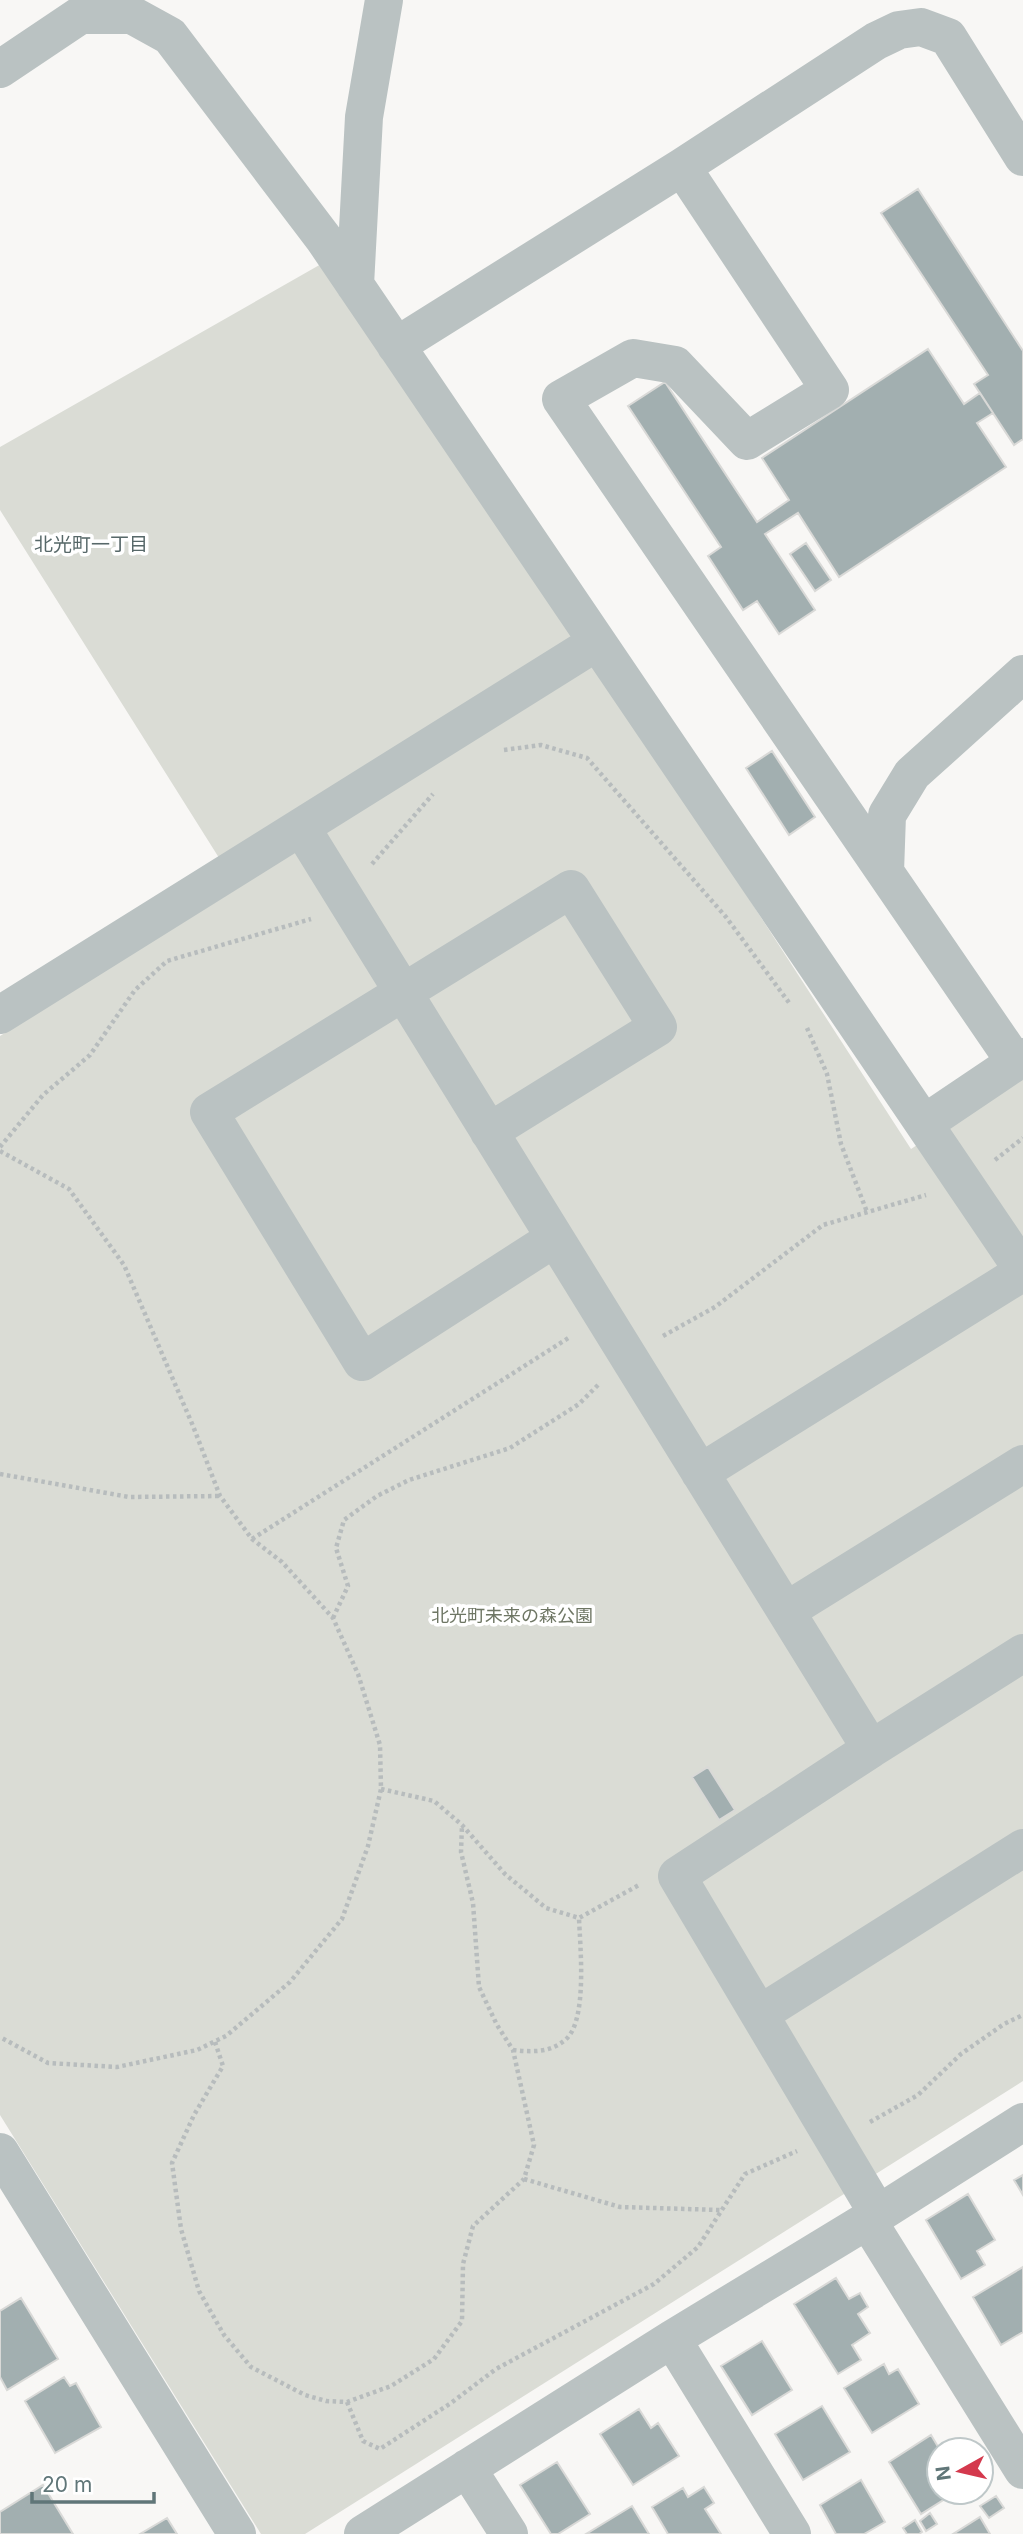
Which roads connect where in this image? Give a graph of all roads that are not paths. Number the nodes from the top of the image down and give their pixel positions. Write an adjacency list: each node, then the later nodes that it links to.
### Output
1 (384, 0): 6 (street)
2 (93, 8): 3 (street); 6 (street)
3 (0, 69)
4 (1023, 157): 5 (street)
5 (682, 167): 7 (street); 11 (street)
6 (355, 285): 7 (street)
7 (396, 346): 8 (street)
8 (597, 642): 10 (street); 15 (street)
9 (1023, 674): 11 (street)
10 (301, 827): 12 (street); 13 (street)
11 (885, 872): 14 (street)
12 (403, 992): 16 (street); 16 (street); 17 (street)
13 (0, 1015)
14 (1019, 1060): 15 (street)
15 (925, 1124): 18 (street)
16 (489, 1132): 17 (street)
17 (555, 1238): 20 (street)
18 (1023, 1271): 20 (street)
19 (1023, 1464): 21 (street)
20 (701, 1473): 21 (street)
21 (786, 1611): 23 (street)
22 (1023, 1653): 23 (street)
23 (871, 1749): 25 (street)
24 (1023, 1848): 25 (street)
25 (760, 2014): 28 (street)
26 (1023, 2122): 28 (street)
27 (0, 2152): 32 (street)
28 (873, 2218): 29 (street); 31 (street)
29 (672, 2339): 30 (street); 35 (street)
30 (467, 2468): 33 (street); 34 (street)
31 (1023, 2470)
32 (237, 2534)
33 (363, 2534)
34 (509, 2534)
35 (792, 2534)

